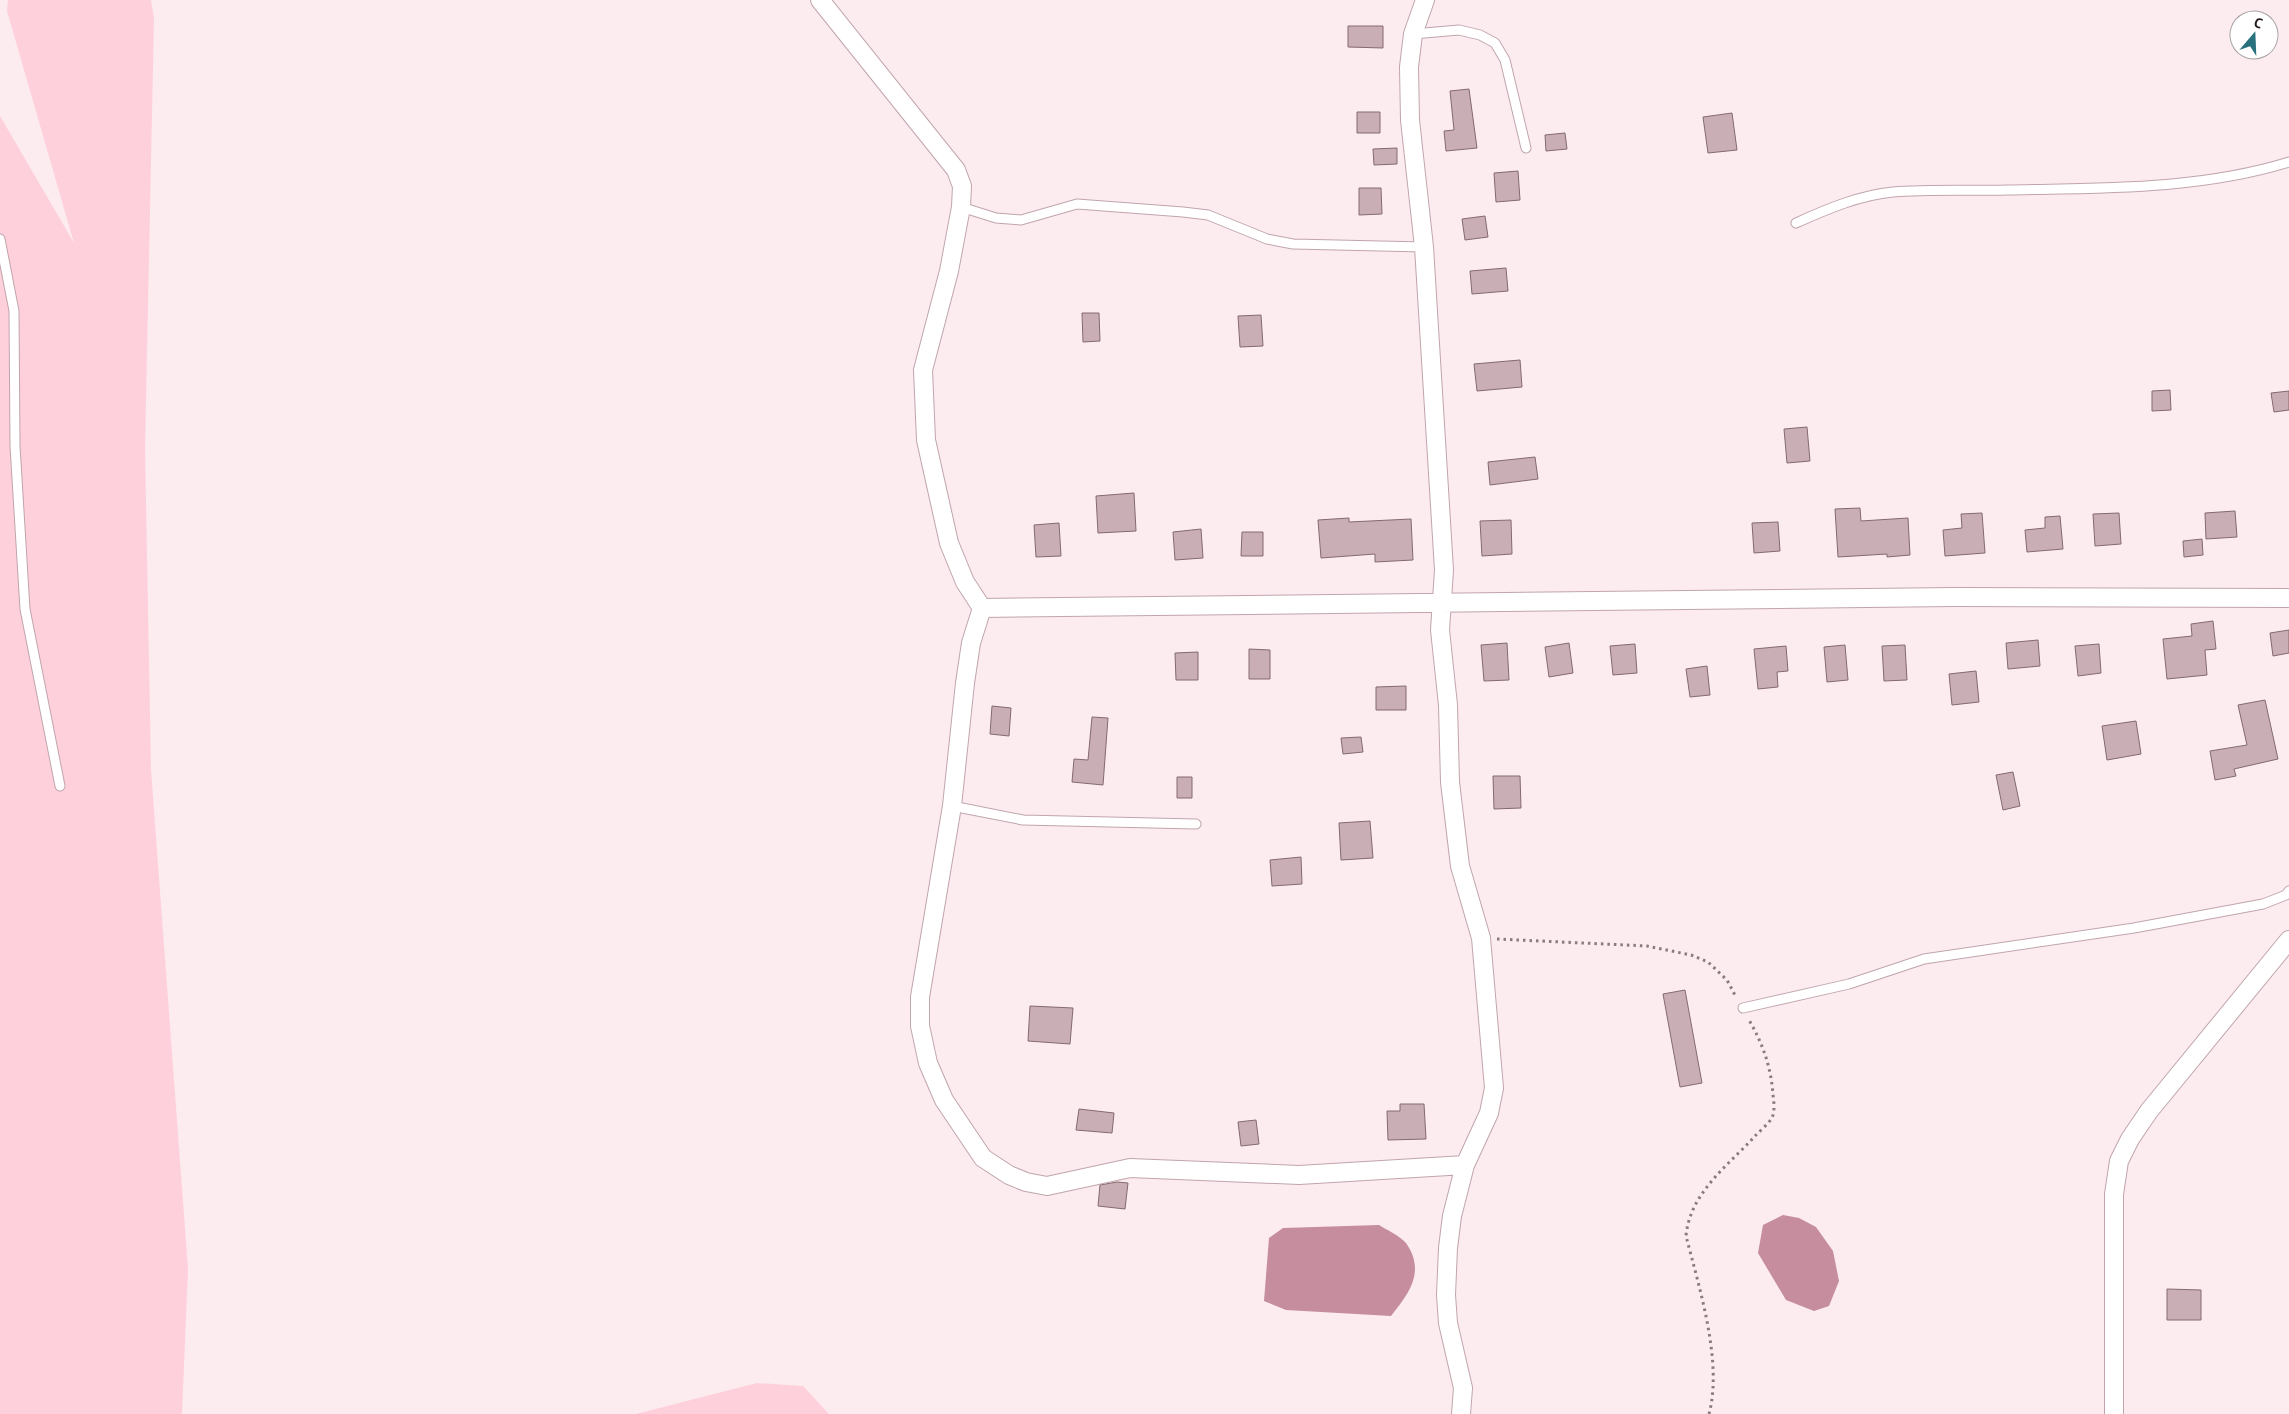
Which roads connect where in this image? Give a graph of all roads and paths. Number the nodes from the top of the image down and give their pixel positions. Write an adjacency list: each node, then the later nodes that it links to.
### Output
1 (820, 0): 6 (street)
2 (1425, 0): 3 (street)
3 (1413, 34): 4 (lane); 9 (street)
4 (1526, 148)
5 (2289, 162): 7 (lane)
6 (961, 207): 9 (lane); 12 (street)
7 (1796, 223)
8 (0, 239): 13 (lane)
9 (1424, 247): 11 (street)
10 (2289, 598): 11 (street)
11 (1443, 603): 12 (street); 17 (street)
12 (982, 608): 14 (street)
13 (60, 786)
14 (952, 806): 15 (lane); 20 (street)
15 (1196, 824)
16 (2289, 891): 19 (lane)
17 (1481, 938): 19 (path); 20 (street)
18 (2289, 940): 23 (street)
19 (1743, 1008): 22 (path)
20 (1465, 1165): 21 (street)
21 (1461, 1414)
22 (1710, 1414)
23 (2114, 1414)

